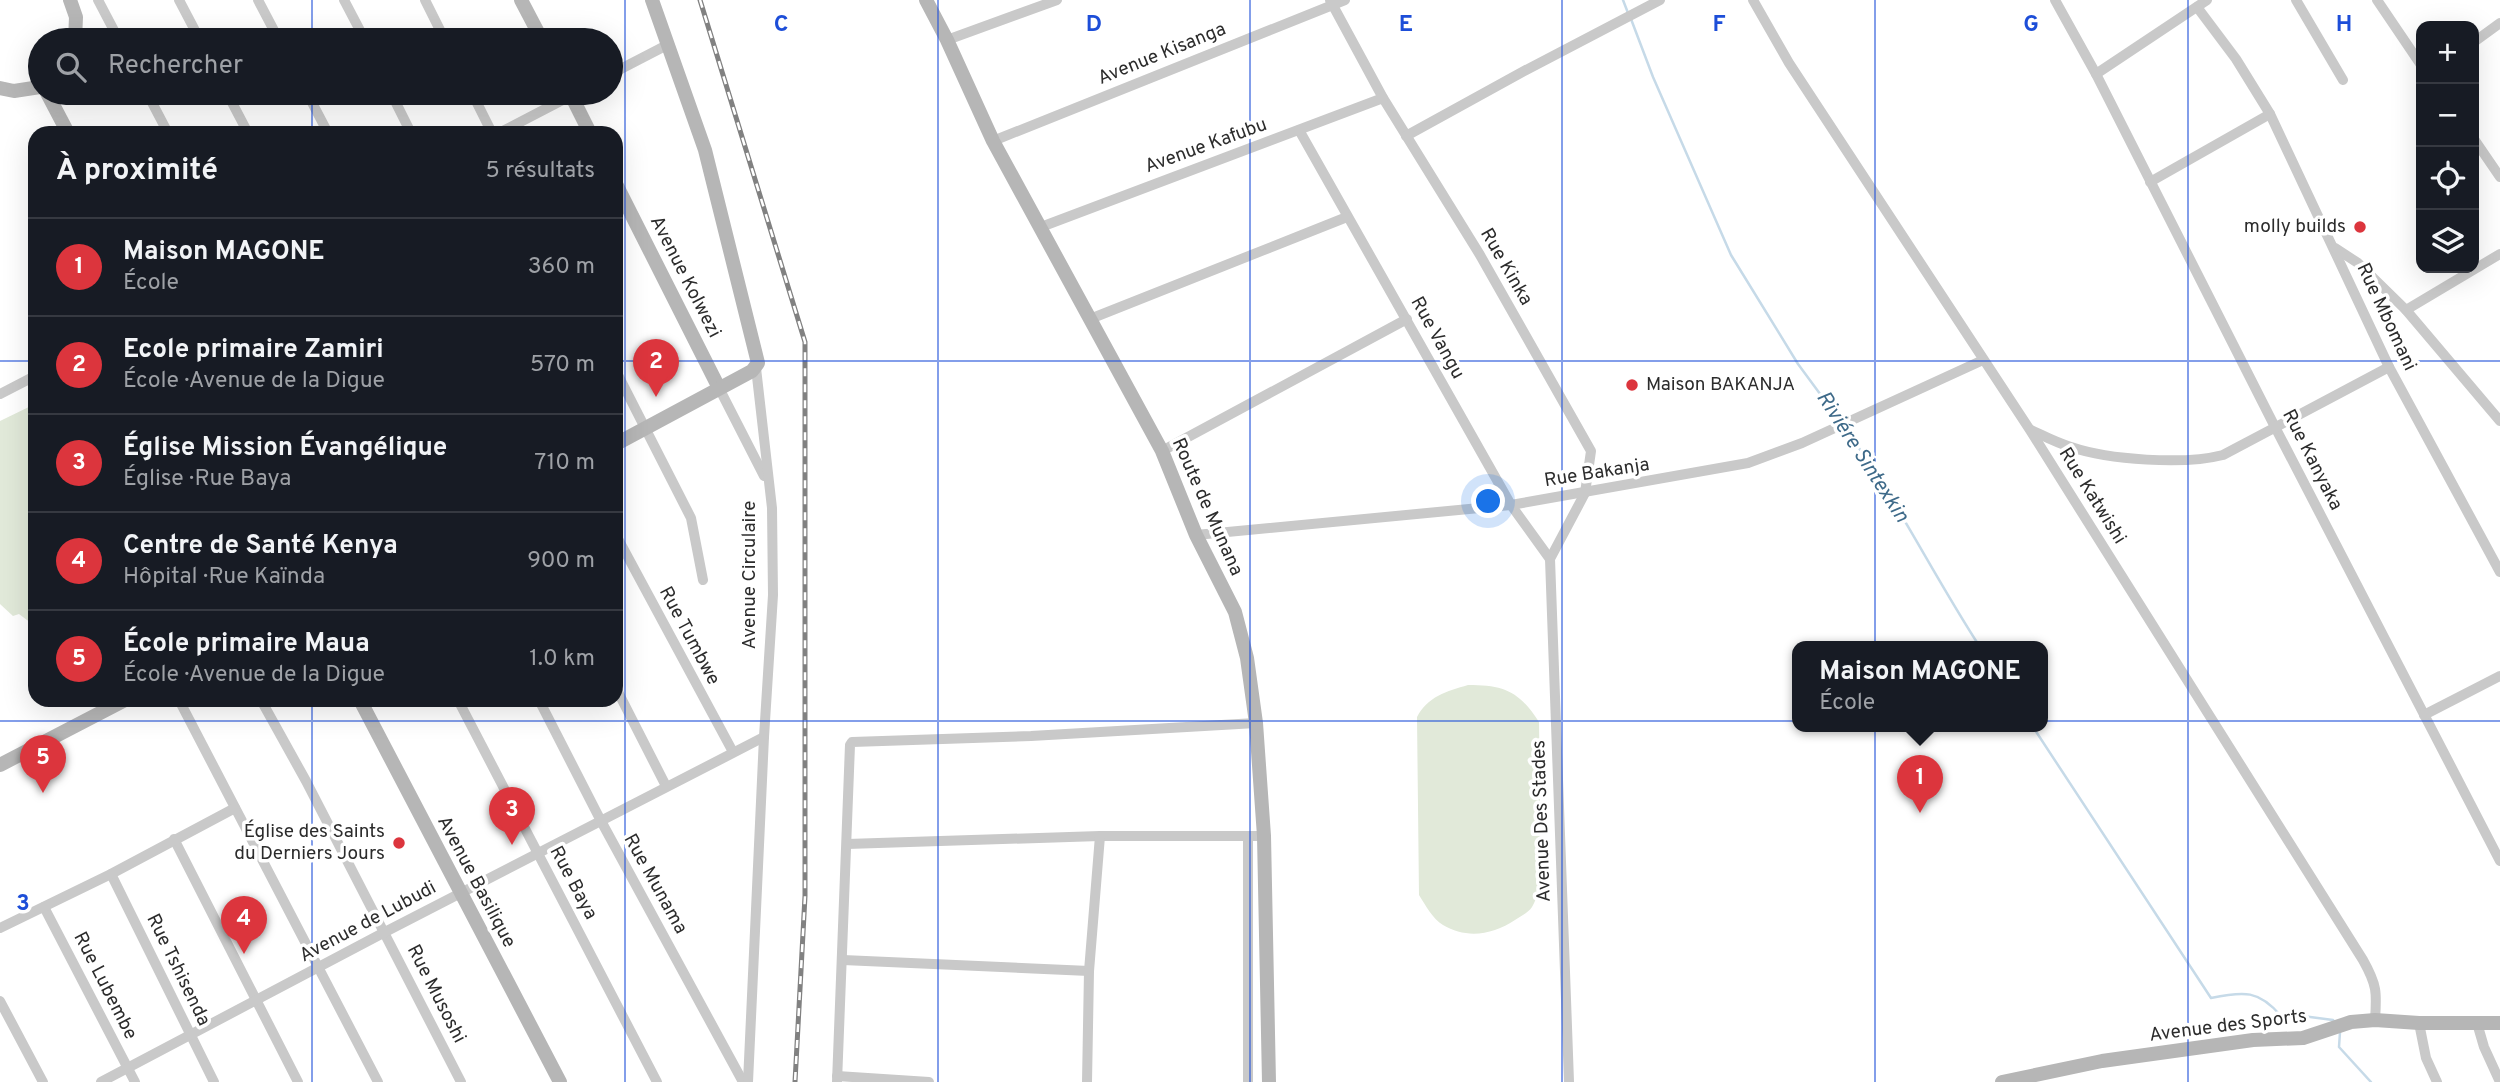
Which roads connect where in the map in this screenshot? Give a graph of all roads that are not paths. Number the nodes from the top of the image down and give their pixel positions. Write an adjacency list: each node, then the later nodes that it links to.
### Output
1 (70, 0): 21 (street)
2 (99, 0): 22 (street)
3 (179, 0): 23 (street)
4 (258, 0): 24 (street)
5 (344, 0): 25 (street)
6 (425, 0): 26 (street)
7 (521, 0): 27 (street)
8 (652, 0): 30 (street, Avenue Circulaire)
9 (926, 0): 29 (street, Route de Munana)
10 (1057, 0): 29 (street)
11 (1345, 0): 18 (street, Avenue Kisanga)
12 (1660, 0): 56 (street)
13 (1753, 0): 69 (street, Rue Katwishi)
14 (2055, 0): 33 (street, Rue Kanyaka)
15 (2207, 0): 19 (street)
16 (2296, 0): 34 (street)
17 (2377, 0): 31 (street)
18 (1332, 2): 37 (street, Rue Kinka); 57 (street, Avenue Kisanga)
19 (2197, 8): 33 (street); 46 (street, Rue Mbomani)
20 (2500, 23): 28 (street)
21 (76, 28)
22 (113, 28)
23 (194, 28)
24 (273, 28)
25 (359, 28)
26 (439, 28)
27 (536, 28)
28 (2479, 38)
29 (947, 40): 57 (street, Route de Munana)
30 (668, 44): 32 (street); 71 (street, Avenue Circulaire)
31 (2416, 58)
32 (623, 68)
33 (2096, 74): 60 (street, Rue Kanyaka)
34 (2343, 80)
35 (0, 88): 36 (street)
36 (28, 89)
37 (1383, 98): 55 (street, Avenue Kafubu); 56 (street, Rue Kinka)
38 (53, 105): 47 (street)
39 (153, 105): 48 (street)
40 (233, 105): 49 (street)
41 (313, 105): 50 (street)
42 (397, 105): 51 (street)
43 (478, 105): 52 (street)
44 (551, 105): 53 (street)
45 (577, 105): 54 (street)
46 (2270, 114): 60 (street); 64 (street, Rue Mbomani)
47 (64, 126)
48 (164, 126)
49 (244, 126)
50 (324, 126)
51 (408, 126)
52 (488, 126)
53 (512, 126)
54 (587, 126)
55 (1299, 130): 62 (street, Rue Vangu); 63 (street, Avenue Kafubu)
56 (1406, 136): 83 (street, Rue Kinka)
57 (993, 141): 63 (street, Route de Munana)
58 (2479, 146): 59 (street)
59 (2500, 177)
60 (2150, 182): 77 (street, Rue Kanyaka)
61 (623, 198): 74 (street, Avenue Kolwezi)
62 (1347, 217): 67 (street); 68 (street, Rue Vangu)
63 (1041, 227): 67 (street, Route de Munana)
64 (2335, 248): 66 (street); 70 (street, Rue Mbomani)
65 (2500, 254): 66 (street)
66 (2406, 310): 76 (street)
67 (1090, 319): 81 (street, Route de Munana)
68 (1407, 319): 81 (street); 84 (street, Rue Vangu)
69 (1983, 360): 79 (street, Rue Katwishi); 83 (street, Rue Bakanja)
70 (2389, 367): 77 (street); 88 (street, Rue Mbomani)
71 (756, 368): 74 (street); 82 (street, Avenue Circulaire)
72 (28, 380): 75 (street)
73 (623, 386): 78 (street)
74 (719, 388): 78 (street); 82 (street)
75 (0, 394)
76 (2500, 421)
77 (2275, 427): 79 (street); 98 (street, Rue Kanyaka)
78 (645, 428): 80 (street); 89 (street)
79 (2030, 430): 123 (street, Rue Katwishi)
80 (623, 439)
81 (1162, 452): 85 (street, Route de Munana)
82 (768, 482): 100 (street, Avenue Circulaire)
83 (1585, 493): 84 (street, Rue Bakanja); 87 (street, Rue Kinka)
84 (1511, 505): 85 (street, Rue Bakanja); 87 (street, Rue Vangu)
85 (1196, 535): 99 (street, Route de Munana)
86 (623, 548): 101 (street, Rue Tumbwe)
87 (1550, 559): 144 (street, Avenue Des Stades)
88 (2500, 572)
89 (703, 580)
90 (2500, 676): 98 (street)
91 (623, 702): 103 (street)
92 (111, 707): 102 (street)
93 (183, 707): 104 (street)
94 (265, 707): 117 (street, Rue Musoshi)
95 (364, 707): 114 (street, Avenue Basilique)
96 (462, 707): 111 (street, Rue Baya)
97 (543, 707): 105 (street, Rue Munama)
98 (2424, 715): 112 (street, Rue Kanyaka)
99 (1256, 723): 108 (street, Route de Munana); 110 (street)
100 (764, 737): 101 (street, Avenue de Lubudi); 139 (street, Avenue Circulaire)
101 (733, 752): 103 (street, Avenue de Lubudi)
102 (0, 765)
103 (666, 786): 105 (street, Avenue de Lubudi)
104 (235, 808): 109 (street); 119 (street)
105 (601, 821): 111 (street, Avenue de Lubudi); 139 (street, Rue Munama)
106 (1100, 836): 107 (street); 110 (street); 120 (street)
107 (1248, 836): 108 (street); 142 (street)
108 (1265, 836): 143 (street, Route de Munana)
109 (174, 839): 113 (street); 122 (street)
110 (847, 844): 118 (street)
111 (537, 853): 114 (street, Avenue de Lubudi); 138 (street, Rue Baya)
112 (2500, 861)
113 (111, 874): 115 (street); 127 (street, Rue Tshisenda)
114 (460, 893): 117 (street, Avenue de Lubudi); 137 (street, Avenue Basilique)
115 (44, 907): 116 (street); 128 (street, Rue Lubembe)
116 (0, 928)
117 (385, 932): 119 (street, Avenue de Lubudi); 136 (street, Rue Musoshi)
118 (843, 960): 120 (street); 129 (street)
119 (318, 968): 122 (street, Avenue de Lubudi); 135 (street)
120 (1089, 971): 141 (street)
121 (0, 1000): 130 (street)
122 (256, 1000): 127 (street, Avenue de Lubudi); 134 (street)
123 (2375, 1020): 124 (street, Avenue des Sports); 145 (street, Avenue des Sports)
124 (2418, 1023): 125 (street, Avenue des Sports); 146 (street)
125 (2477, 1023): 126 (street, Avenue des Sports); 147 (street)
126 (2500, 1023)
127 (191, 1036): 128 (street, Avenue de Lubudi); 133 (street, Rue Tshisenda)
128 (128, 1069): 131 (street, Avenue de Lubudi); 132 (street, Rue Lubembe)
129 (837, 1079): 140 (street)
130 (43, 1082)
131 (101, 1082)
132 (135, 1082)
133 (214, 1082)
134 (298, 1082)
135 (378, 1082)
136 (461, 1082)
137 (560, 1082)
138 (657, 1082)
139 (746, 1082)
140 (929, 1082)
141 (1087, 1082)
142 (1248, 1082)
143 (1269, 1082)
144 (1569, 1082)
145 (2002, 1082)
146 (2437, 1082)
147 (2500, 1082)

